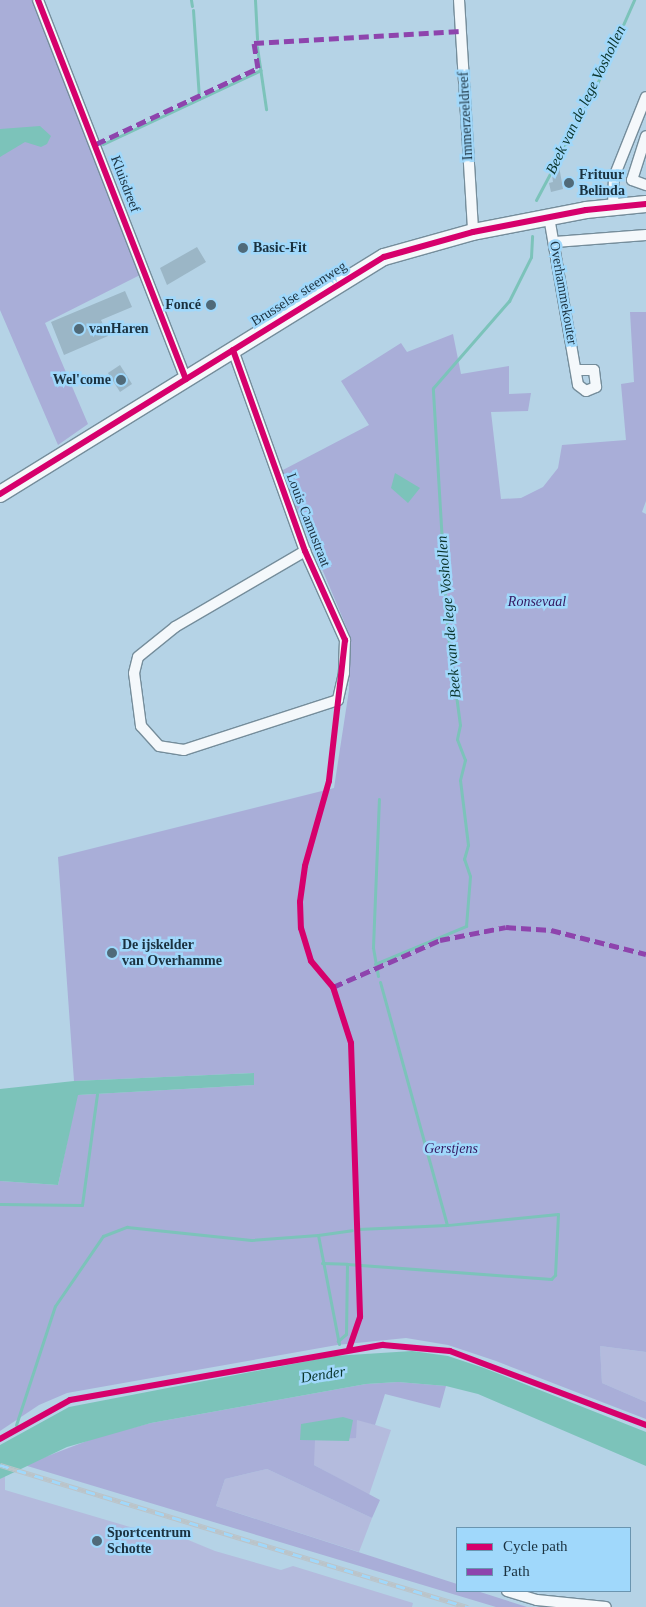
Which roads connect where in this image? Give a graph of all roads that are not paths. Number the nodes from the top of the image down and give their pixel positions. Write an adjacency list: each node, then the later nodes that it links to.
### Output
1 (38, 0): 16 (street, Kluisdreef)
2 (459, 0): 11 (street, Immerzeeldreef)
3 (646, 97): 4 (street)
4 (643, 132): 5 (street); 7 (street)
5 (632, 180): 6 (street); 7 (street)
6 (646, 185)
7 (614, 188): 9 (street)
8 (646, 204): 9 (main road, Brusselse steenweg)
9 (613, 206): 10 (main road, Brusselse steenweg)
10 (550, 217): 11 (main road, Brusselse steenweg); 13 (street, Overhammekouter)
11 (473, 232): 14 (main road, Brusselse steenweg)
12 (646, 235): 13 (street)
13 (554, 242): 15 (street, Overhammekouter)
14 (233, 350): 16 (main road, Brusselse steenweg); 18 (street, Louis Camustraat)
15 (576, 370)
16 (186, 378): 17 (main road, Brusselse steenweg)
17 (0, 494)
18 (305, 551): 18 (street, Louis Camustraat)
19 (510, 1592): 20 (street)
20 (606, 1607)

